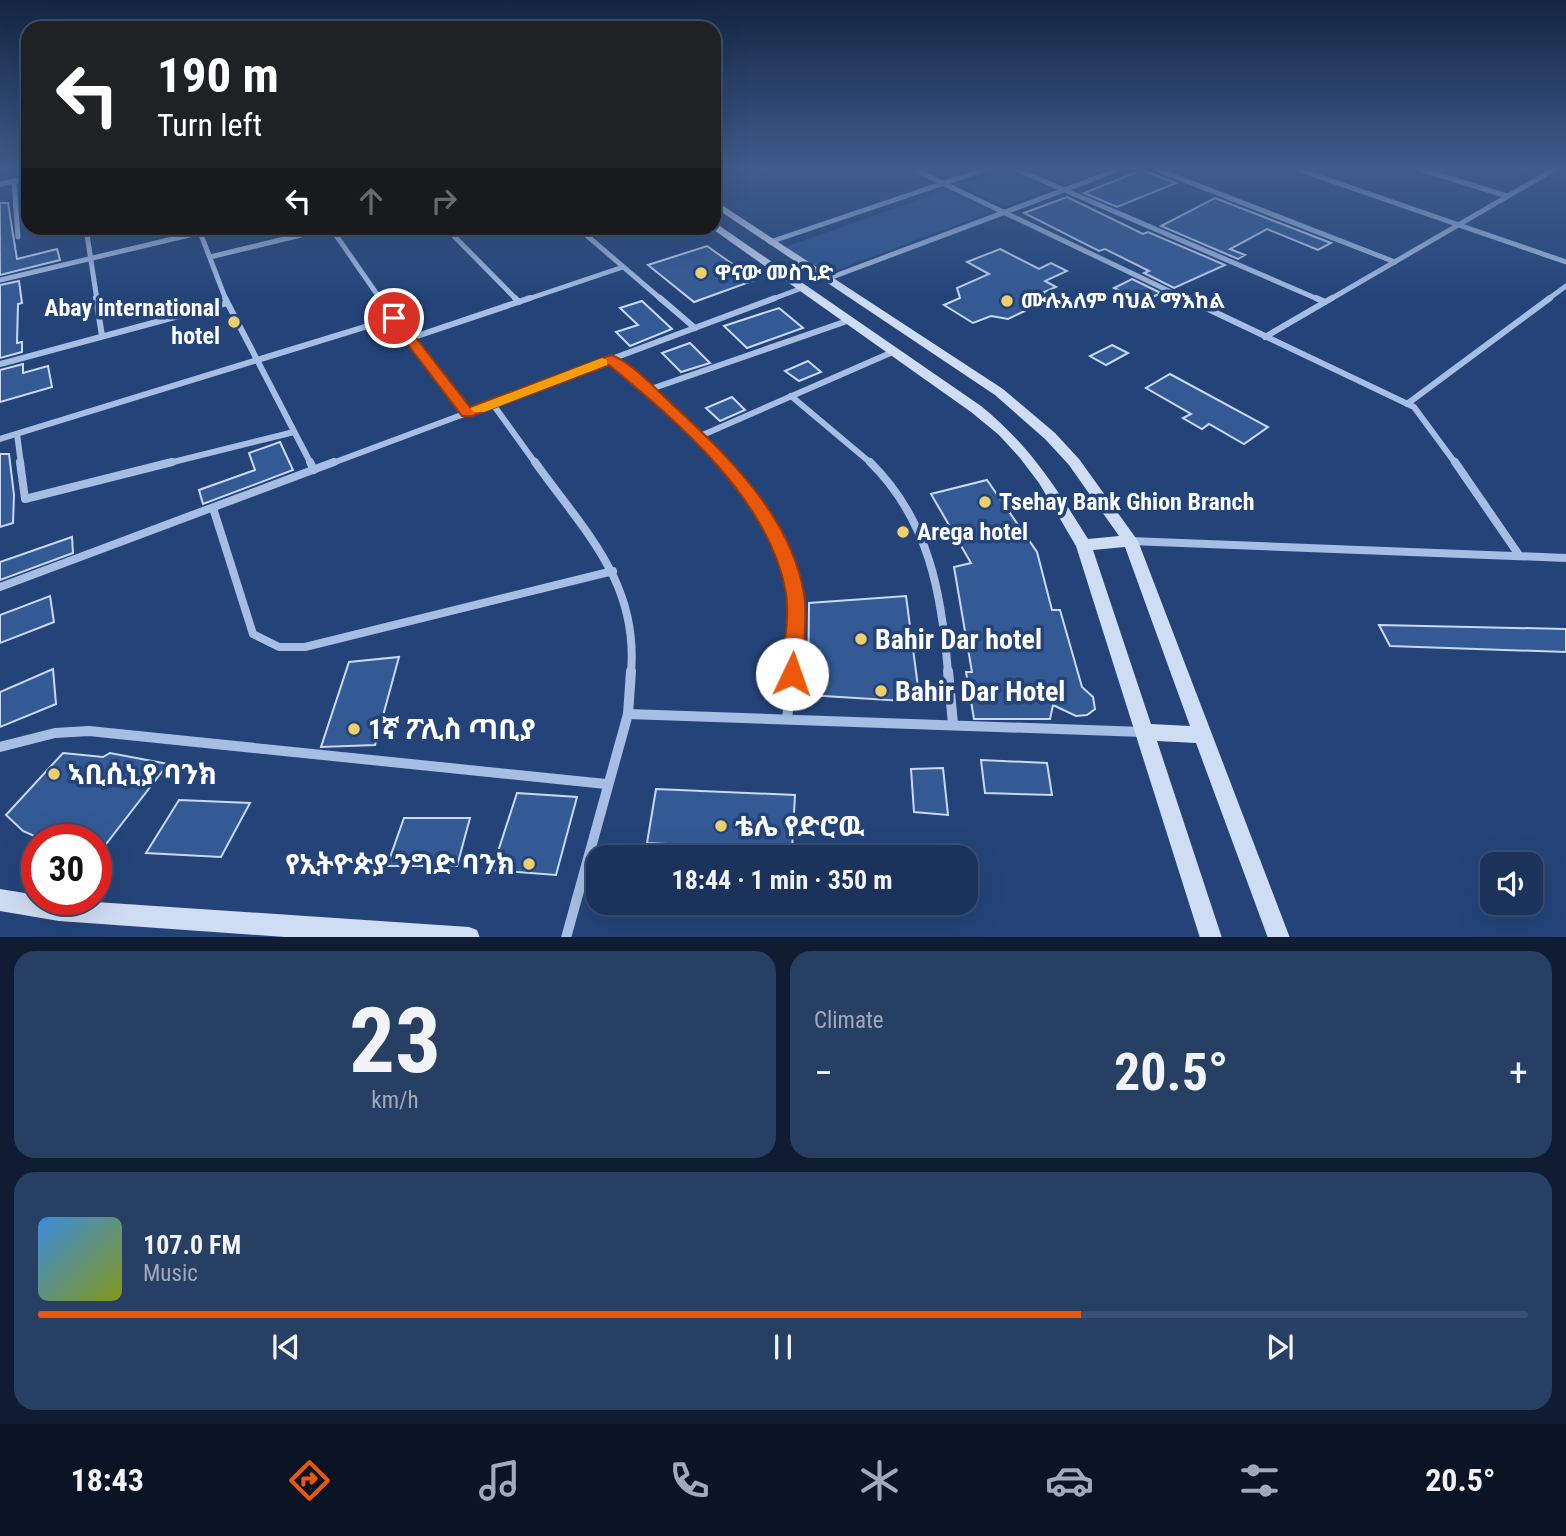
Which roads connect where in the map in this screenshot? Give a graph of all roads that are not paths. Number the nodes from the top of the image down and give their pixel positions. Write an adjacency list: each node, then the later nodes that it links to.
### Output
1 (16, 214): 19 (street)
2 (726, 214): 20 (street)
3 (853, 214): 20 (street)
4 (1001, 214): 27 (street)
5 (1005, 214): 38 (street)
6 (1119, 214): 32 (street)
7 (1271, 214): 24 (street)
8 (1426, 214): 10 (street)
9 (1477, 214): 10 (street)
10 (1458, 225): 24 (street); 25 (street)
11 (721, 230): 21 (street)
12 (87, 235): 23 (street)
13 (188, 235): 23 (street)
14 (201, 235): 22 (street)
15 (302, 235): 22 (street)
16 (336, 235): 34 (street)
17 (453, 235): 31 (street)
18 (586, 235): 26 (street)
19 (18, 237)
20 (770, 242): 21 (street); 27 (street)
21 (748, 249): 30 (street)
22 (210, 257): 33 (street)
23 (89, 259): 28 (street); 37 (street)
24 (1395, 262): 32 (street)
25 (1566, 262)
26 (624, 267): 31 (street); 36 (street)
27 (827, 279): 30 (street); 40 (street)
28 (0, 280)
29 (1566, 286): 48 (street)
30 (802, 288): 35 (street); 36 (street)
31 (519, 302): 39 (street)
32 (1325, 302): 38 (street)
33 (227, 303): 37 (street); 43 (street)
34 (394, 318): 39 (street); 43 (street)
35 (850, 320): 41 (street); 45 (street)
36 (695, 328): 42 (street)
37 (102, 336): 44 (street)
38 (1265, 337): 48 (street)
39 (411, 338): 49 (street)
40 (922, 339): 41 (street); 56 (street)
41 (896, 351): 46 (street); 57 (street)
42 (611, 359): 45 (street); 47 (street)
43 (256, 360): 50 (street); 51 (street)
44 (0, 364)
45 (648, 390): 52 (street)
46 (791, 396): 52 (street); 64 (street)
47 (492, 404): 49 (street); 60 (street)
48 (1407, 404): 58 (street)
49 (467, 413): 54 (street)
50 (294, 432): 51 (street); 54 (street)
51 (17, 434): 53 (street)
52 (698, 436): 63 (street)
53 (0, 439)
54 (314, 470): 55 (street)
55 (213, 508): 60 (street); 61 (street)
56 (1130, 541): 57 (street); 58 (street); 66 (street)
57 (1084, 545): 65 (street)
58 (1519, 555): 59 (street)
59 (1566, 558)
60 (613, 571): 62 (street)
61 (0, 587)
62 (628, 714): 63 (street); 68 (street)
63 (787, 718): 64 (street)
64 (953, 724): 65 (street)
65 (1144, 732): 66 (street); 72 (street)
66 (1202, 736): 73 (street)
67 (0, 747): 68 (street)
68 (606, 784): 71 (street)
69 (0, 900): 70 (street)
70 (469, 937)
71 (566, 937)
72 (1211, 937)
73 (1279, 937)

